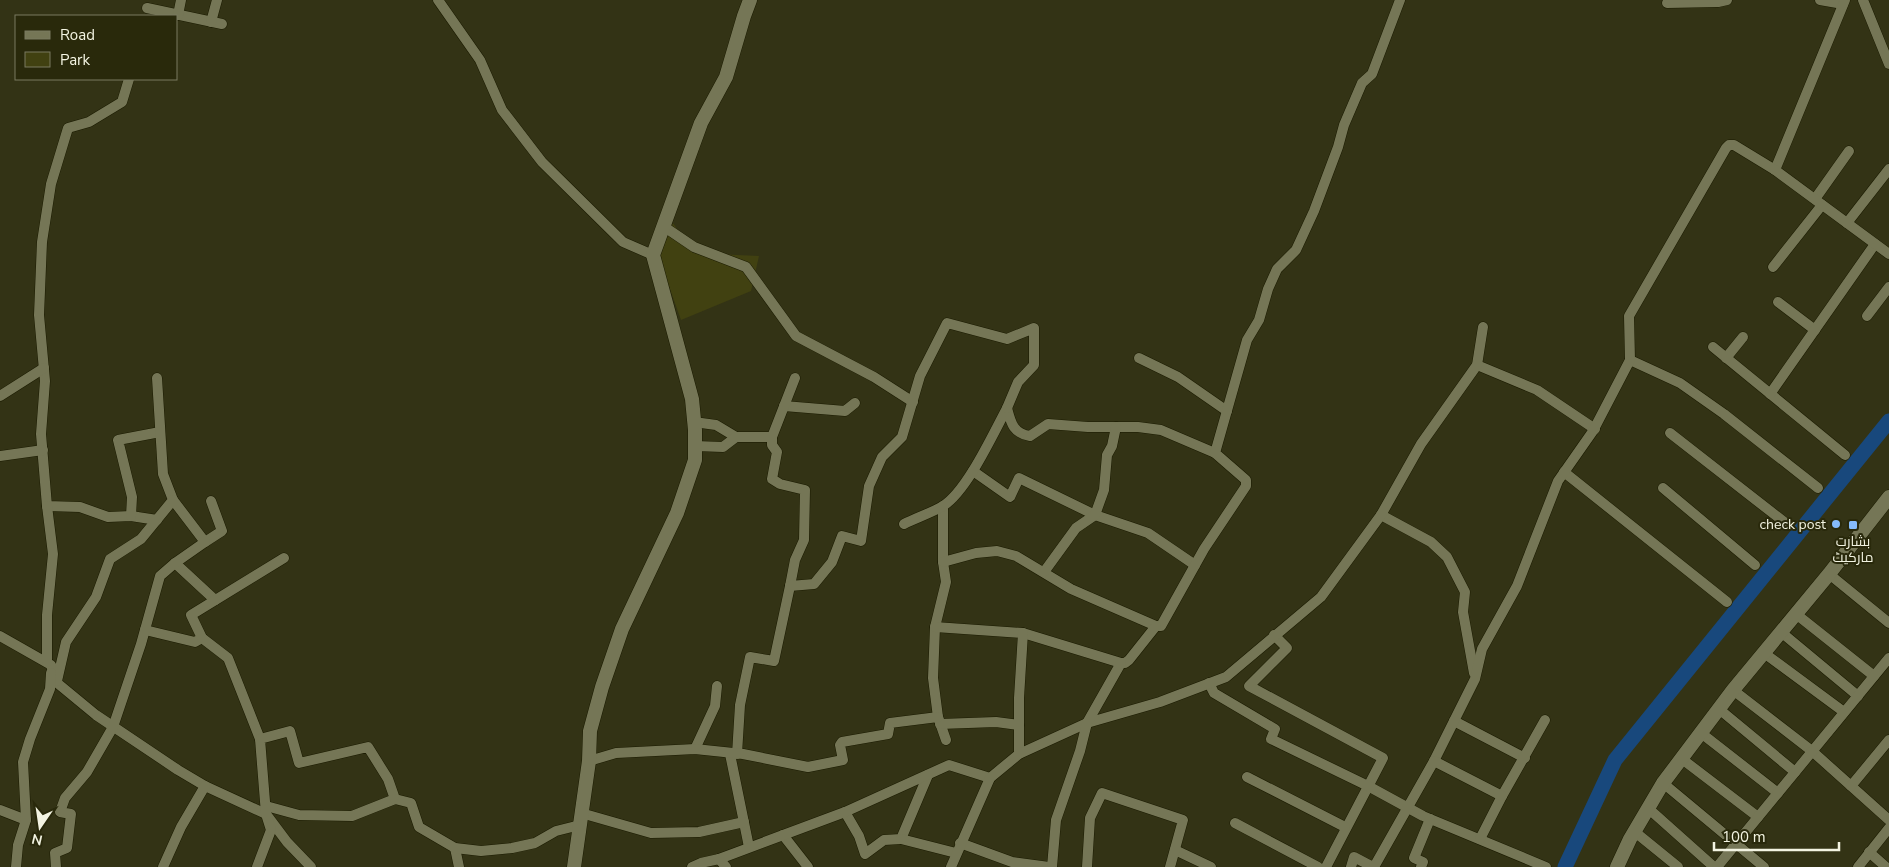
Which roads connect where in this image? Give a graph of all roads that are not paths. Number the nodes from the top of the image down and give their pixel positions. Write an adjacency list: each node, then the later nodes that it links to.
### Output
1 (181, 0): 12 (street)
2 (217, 0): 13 (street)
3 (438, 0): 24 (street)
4 (750, 0): 22 (street)
5 (1400, 0): 46 (street)
6 (1727, 0): 10 (street)
7 (1820, 0): 9 (street)
8 (1863, 0): 15 (street)
9 (1844, 2): 19 (street)
10 (1667, 3)
11 (147, 8): 12 (street)
12 (178, 15): 13 (street)
13 (211, 22): 14 (street)
14 (222, 24)
15 (1889, 64)
16 (129, 80): 37 (street)
17 (1849, 151): 20 (street)
18 (1889, 169): 21 (street)
19 (1775, 170): 20 (street); 35 (street)
20 (1818, 202): 21 (street); 25 (street)
21 (1847, 223): 23 (street)
22 (663, 226): 24 (street); 42 (street)
23 (1884, 247): 30 (street)
24 (653, 255): 47 (street)
25 (1773, 267)
26 (1889, 287): 28 (street)
27 (1778, 302): 30 (street)
28 (1866, 316)
29 (1483, 327): 36 (street)
30 (1815, 330): 40 (street)
31 (1743, 337): 34 (street)
32 (1713, 347): 34 (street)
33 (1139, 358): 46 (street)
34 (1726, 358): 40 (street)
35 (1630, 360): 49 (street); 62 (street)
36 (1476, 365): 49 (street); 69 (street)
37 (44, 368): 41 (street); 55 (street)
38 (157, 378): 50 (street)
39 (795, 378): 44 (street)
40 (1770, 394): 57 (street)
41 (0, 396)
42 (913, 402): 45 (street); 82 (street)
43 (855, 403): 44 (street)
44 (784, 406): 52 (street)
45 (1007, 408): 48 (street); 59 (street)
46 (1227, 411): 56 (street)
47 (694, 422): 53 (street); 54 (street)
48 (1116, 427): 56 (street); 68 (street)
49 (1594, 429): 60 (street)
50 (160, 432): 64 (street); 70 (street)
51 (1670, 433): 73 (street)
52 (772, 437): 53 (street); 82 (street)
53 (736, 438): 54 (street)
54 (695, 446): 125 (street)
55 (43, 450): 58 (street); 66 (street)
56 (1215, 453): 78 (street)
57 (1845, 455)
58 (0, 456)
59 (973, 471): 67 (street); 68 (street)
60 (1564, 472): 84 (street); 100 (street)
61 (1663, 488): 79 (street)
62 (1818, 488)
63 (1889, 498): 81 (street)
64 (173, 500): 71 (street); 74 (street)
65 (211, 501): 74 (street)
66 (47, 506): 70 (street); 97 (street)
67 (943, 506): 72 (street); 77 (street)
68 (1095, 515): 78 (street); 80 (street)
69 (1381, 515): 92 (street); 100 (street)
70 (131, 516): 71 (street)
71 (157, 520): 101 (street)
72 (904, 524)
73 (1788, 525)
74 (204, 542): 76 (street)
75 (284, 558): 83 (street)
76 (175, 562): 83 (street); 89 (street)
77 (944, 562): 80 (street); 88 (street)
78 (1195, 565): 87 (street)
79 (1755, 565)
80 (1044, 572): 87 (street)
81 (1829, 574): 85 (street); 86 (street)
82 (790, 586): 120 (street)
83 (215, 600): 94 (street)
84 (1727, 602)
85 (1796, 614): 90 (street); 99 (street)
86 (1889, 623)
87 (1156, 626): 98 (street)
88 (935, 627): 91 (street); 108 (street)
89 (145, 630): 94 (street); 113 (street)
90 (1781, 632): 95 (street); 105 (street)
91 (1023, 633): 98 (street); 112 (street)
92 (1274, 635): 102 (street); 132 (street)
93 (0, 636): 97 (street)
94 (202, 638): 115 (street)
95 (1764, 652): 104 (street); 107 (street)
96 (1889, 658): 99 (street)
97 (49, 663): 101 (street); 145 (street)
98 (1121, 663): 111 (street)
99 (1874, 676): 105 (street)
100 (1475, 679): 110 (street)
101 (56, 682): 113 (street)
102 (1209, 683): 111 (street); 132 (street)
103 (717, 686): 118 (street)
104 (1733, 690): 106 (street); 119 (street)
105 (1858, 696): 107 (street)
106 (1719, 709): 114 (street); 126 (street)
107 (1844, 712): 119 (street)
108 (939, 720): 112 (street); 116 (street); 120 (street)
109 (1545, 720): 122 (street)
110 (1454, 721): 122 (street); 124 (street)
111 (1087, 723): 121 (street); 173 (street)
112 (1019, 725): 121 (street)
113 (112, 727): 131 (street); 164 (street)
114 (1701, 733): 123 (street); 134 (street)
115 (260, 739): 136 (street); 140 (street)
116 (946, 740)
117 (1889, 740): 133 (street)
118 (695, 749): 120 (street); 125 (street)
119 (1812, 751): 126 (street); 133 (street)
120 (734, 754): 147 (street)
121 (1019, 754): 129 (street)
122 (1525, 758): 135 (street)
123 (1682, 759): 130 (street); 142 (street)
124 (1434, 761): 135 (street); 137 (street)
125 (589, 762): 143 (street)
126 (1795, 772): 134 (street)
127 (928, 775): 129 (street); 141 (street); 153 (street)
128 (1248, 777): 149 (street)
129 (990, 778): 158 (street)
130 (1663, 784): 138 (street); 155 (street)
131 (205, 786): 140 (street); 165 (street)
132 (1368, 786): 137 (street); 149 (street)
133 (1851, 786): 146 (street)
134 (1778, 793): 142 (street)
135 (1502, 796): 154 (street)
136 (395, 799): 140 (street); 157 (street)
137 (1407, 807): 144 (street); 180 (street)
138 (1649, 809): 151 (street); 185 (street)
139 (0, 810): 145 (street)
140 (266, 810): 166 (street); 167 (street)
141 (844, 812): 152 (street); 153 (street)
142 (1758, 818): 155 (street)
143 (580, 819): 147 (street); 157 (street); 169 (street)
144 (1430, 819): 154 (street); 181 (street)
145 (26, 820): 163 (street)
146 (1889, 820)
147 (744, 822): 156 (street)
148 (1235, 823): 177 (street)
149 (1345, 827): 178 (street)
150 (1889, 828): 160 (street)
151 (1635, 832): 183 (street); 184 (street)
152 (783, 834): 156 (street); 171 (street)
153 (901, 839): 158 (street)
154 (1480, 839): 182 (street)
155 (1736, 844): 185 (street); 186 (street)
156 (749, 847): 161 (street)
157 (455, 848): 168 (street)
158 (958, 848): 162 (street); 172 (street)
159 (1175, 850): 174 (street); 175 (street); 176 (street)
160 (1869, 852): 187 (street); 188 (street)
161 (722, 863): 170 (street)
162 (1012, 864): 173 (street)
163 (16, 867)
164 (56, 867)
165 (163, 867)
166 (257, 867)
167 (311, 867)
168 (460, 867)
169 (574, 867)
170 (692, 867)
171 (808, 867)
172 (951, 867)
173 (1050, 867)
174 (1087, 867)
175 (1170, 867)
176 (1211, 867)
177 (1318, 867)
178 (1326, 867)
179 (1351, 867): 180 (street)
180 (1373, 867)
181 (1421, 867)
182 (1546, 867)
183 (1617, 867)
184 (1678, 867)
185 (1716, 867)
186 (1764, 867)
187 (1858, 867)
188 (1886, 867)

